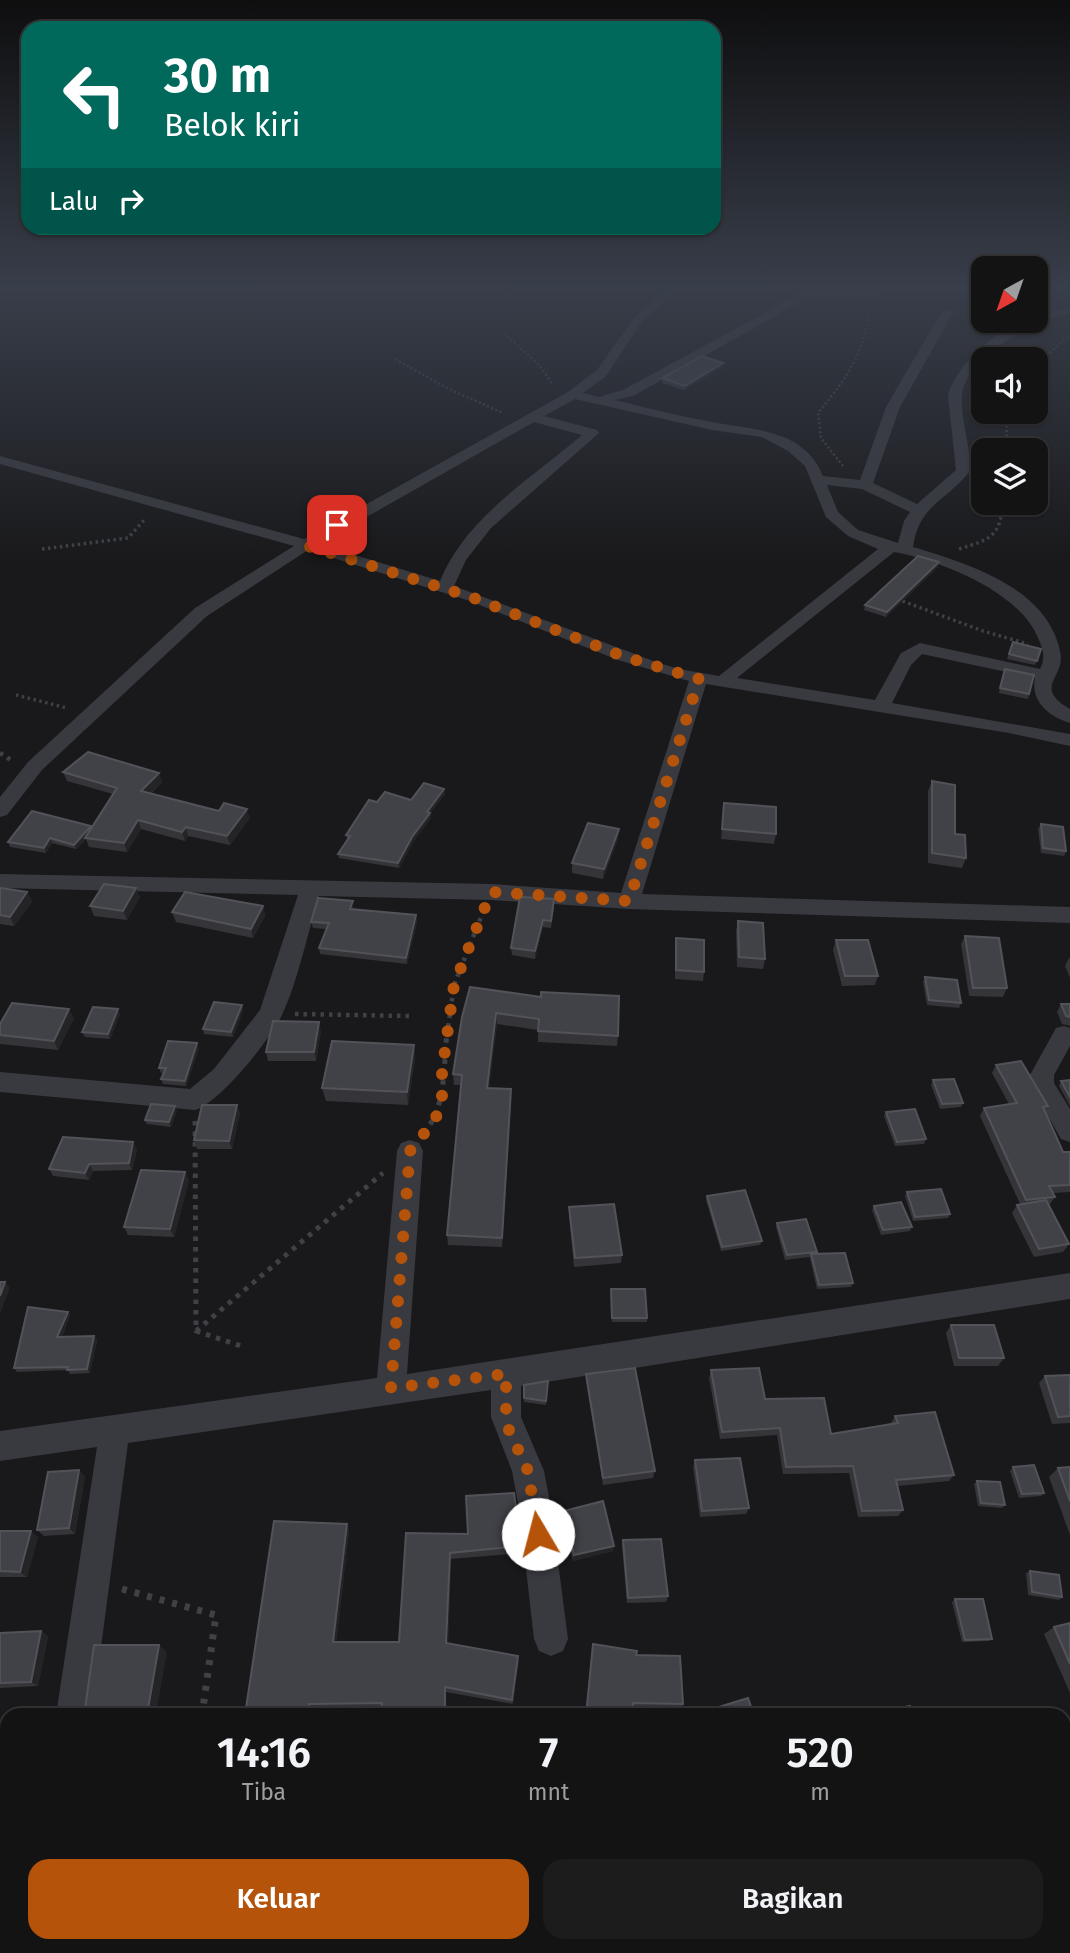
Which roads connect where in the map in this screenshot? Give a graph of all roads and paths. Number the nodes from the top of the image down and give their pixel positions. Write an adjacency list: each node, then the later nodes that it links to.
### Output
1 (431, 378): 10 (path)
2 (546, 378): 8 (path)
3 (595, 378): 8 (street)
4 (655, 378): 9 (street)
5 (847, 378): 13 (path)
6 (910, 378): 13 (street)
7 (963, 378): 15 (street)
8 (573, 395): 9 (street); 10 (street)
9 (600, 401): 12 (street)
10 (530, 420): 17 (street); 21 (street)
11 (0, 460): 14 (street)
12 (819, 480): 13 (street); 18 (street)
13 (866, 484): 15 (street)
14 (162, 503): 17 (street); 19 (path)
15 (916, 509): 18 (street)
16 (1002, 515): 20 (path)
17 (305, 545): 21 (street); 29 (street)
18 (898, 548): 20 (street); 26 (street)
19 (42, 549)
20 (935, 557): 23 (street)
21 (445, 589): 25 (street)
22 (892, 597): 23 (path)
23 (1052, 651): 24 (street)
24 (1045, 675): 28 (street); 30 (street)
25 (699, 679): 26 (street); 36 (street)
26 (722, 682): 28 (street)
27 (16, 695): 29 (path)
28 (881, 708): 31 (street)
29 (92, 714): 32 (street)
30 (1070, 717)
31 (1070, 740)
32 (0, 810)
33 (0, 881): 34 (street)
34 (311, 887): 35 (street); 38 (street)
35 (491, 892): 36 (street); 44 (path)
36 (629, 901): 37 (street)
37 (1070, 915)
38 (271, 1013): 39 (path); 42 (street)
39 (410, 1016)
40 (1064, 1035): 43 (street)
41 (0, 1082): 42 (street)
42 (195, 1100): 46 (path)
43 (1070, 1131)
44 (410, 1151): 46 (path); 49 (street)
45 (1070, 1286): 48 (street)
46 (196, 1331): 47 (path)
47 (241, 1346)
48 (506, 1374): 49 (street); 53 (street)
49 (391, 1388): 50 (street)
50 (114, 1432): 51 (street); 52 (street)
51 (0, 1446)
52 (94, 1581): 54 (street); 55 (path)
53 (551, 1639)
54 (75, 1708)
55 (203, 1708)

